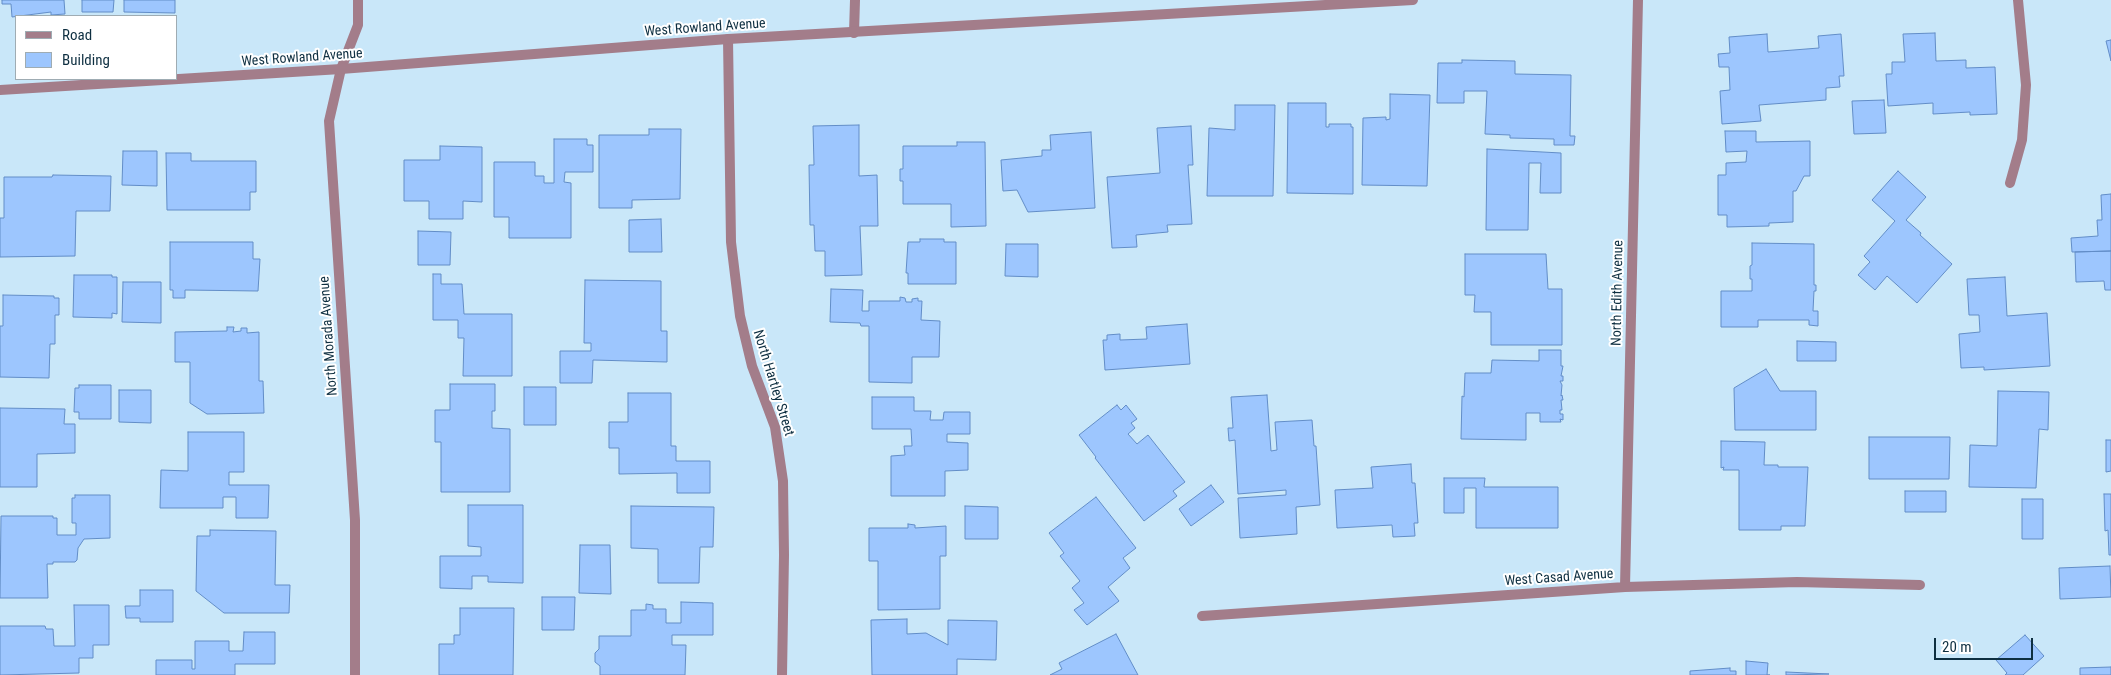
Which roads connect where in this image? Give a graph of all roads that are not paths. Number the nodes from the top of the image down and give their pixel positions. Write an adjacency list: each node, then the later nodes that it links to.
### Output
1 (358, 0): 9 (street, North Morada Avenue)
2 (855, 0): 7 (street)
3 (1413, 0): 6 (street, West Rowland Avenue)
4 (1638, 0): 15 (street, North Edith Avenue)
5 (2018, 0): 13 (street)
6 (1344, 2): 7 (street, West Rowland Avenue)
7 (854, 33): 8 (street, West Rowland Avenue)
8 (728, 40): 9 (street, West Rowland Avenue); 18 (street, North Hartley Street)
9 (341, 69): 10 (street, West Rowland Avenue); 17 (street, North Morada Avenue)
10 (178, 79)
11 (162, 80): 12 (street, West Rowland Avenue)
12 (0, 90)
13 (2010, 184)
14 (1920, 585): 15 (street, West Casad Avenue)
15 (1625, 587): 16 (street, West Casad Avenue)
16 (1202, 616)
17 (355, 675)
18 (782, 675)

